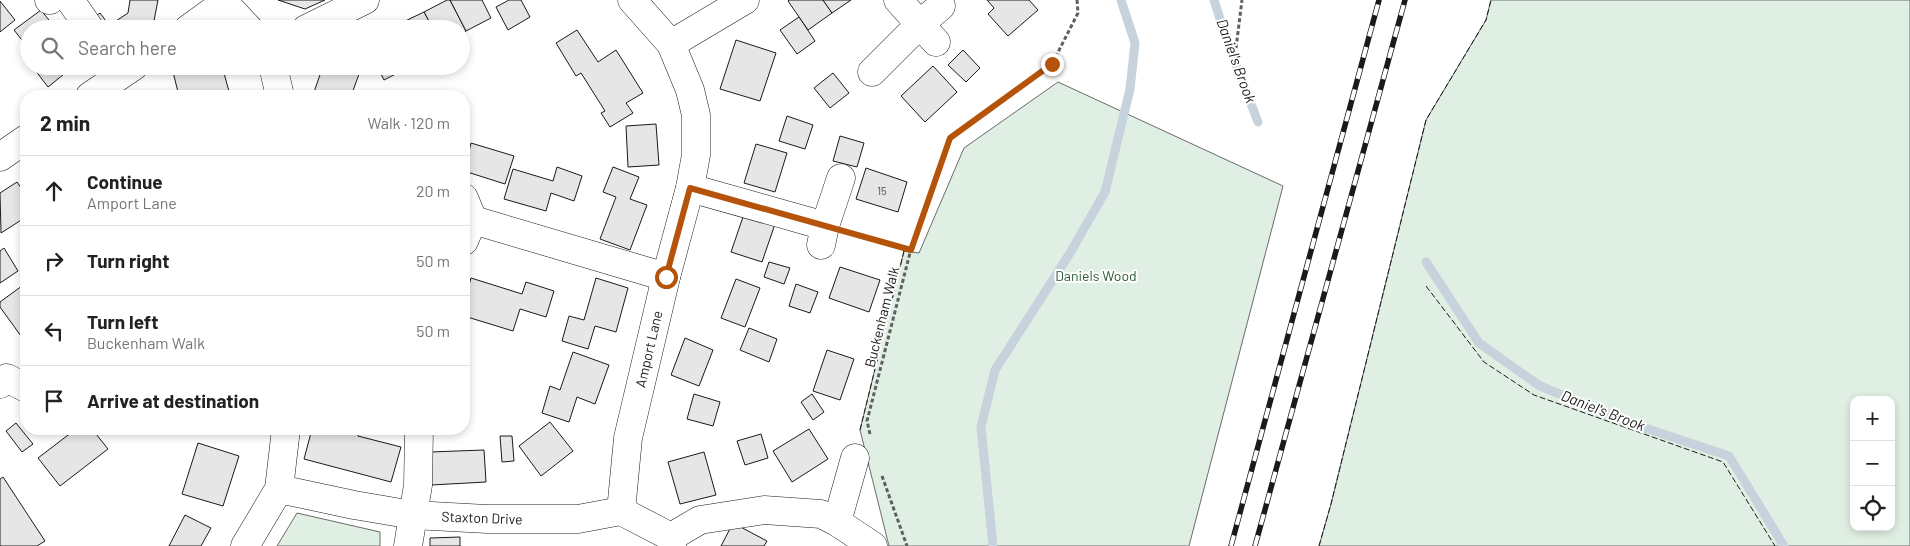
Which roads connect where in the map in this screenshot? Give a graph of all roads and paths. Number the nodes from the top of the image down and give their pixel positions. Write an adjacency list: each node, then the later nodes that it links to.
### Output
1 (70, 0): 10 (street)
2 (365, 0): 13 (street)
3 (632, 0): 15 (street, Amport Lane)
4 (745, 0): 15 (street)
5 (898, 0): 14 (street)
6 (1077, 0): 28 (path, Buckenham Walk)
7 (1242, 0): 16 (path)
8 (223, 1): 11 (street); 12 (street)
9 (941, 6): 14 (street)
10 (84, 20)
11 (199, 20)
12 (241, 20)
13 (324, 20)
14 (928, 33): 17 (street)
15 (671, 44): 25 (street, Amport Lane)
16 (1236, 48)
17 (872, 72)
18 (116, 75): 20 (street)
19 (275, 75): 21 (street)
20 (98, 90)
21 (279, 90)
22 (20, 143): 23 (street)
23 (0, 157)
24 (842, 178): 27 (street)
25 (690, 188): 27 (street); 29 (street, Amport Lane)
26 (470, 220): 29 (street)
27 (823, 236): 28 (path)
28 (911, 250): 34 (path, Buckenham Walk)
29 (666, 277): 36 (street, Amport Lane)
30 (0, 384): 31 (street)
31 (20, 385)
32 (285, 435): 35 (street)
33 (419, 435): 37 (street)
34 (868, 455): 38 (street); 43 (path, Buckenham Walk)
35 (279, 489): 37 (street, Staxton Drive); 40 (street)
36 (621, 510): 37 (street, Staxton Drive); 39 (street)
37 (414, 515): 41 (street)
38 (837, 522): 39 (street); 42 (street)
39 (671, 542)
40 (245, 546)
41 (408, 546)
42 (872, 546)
43 (907, 546)

